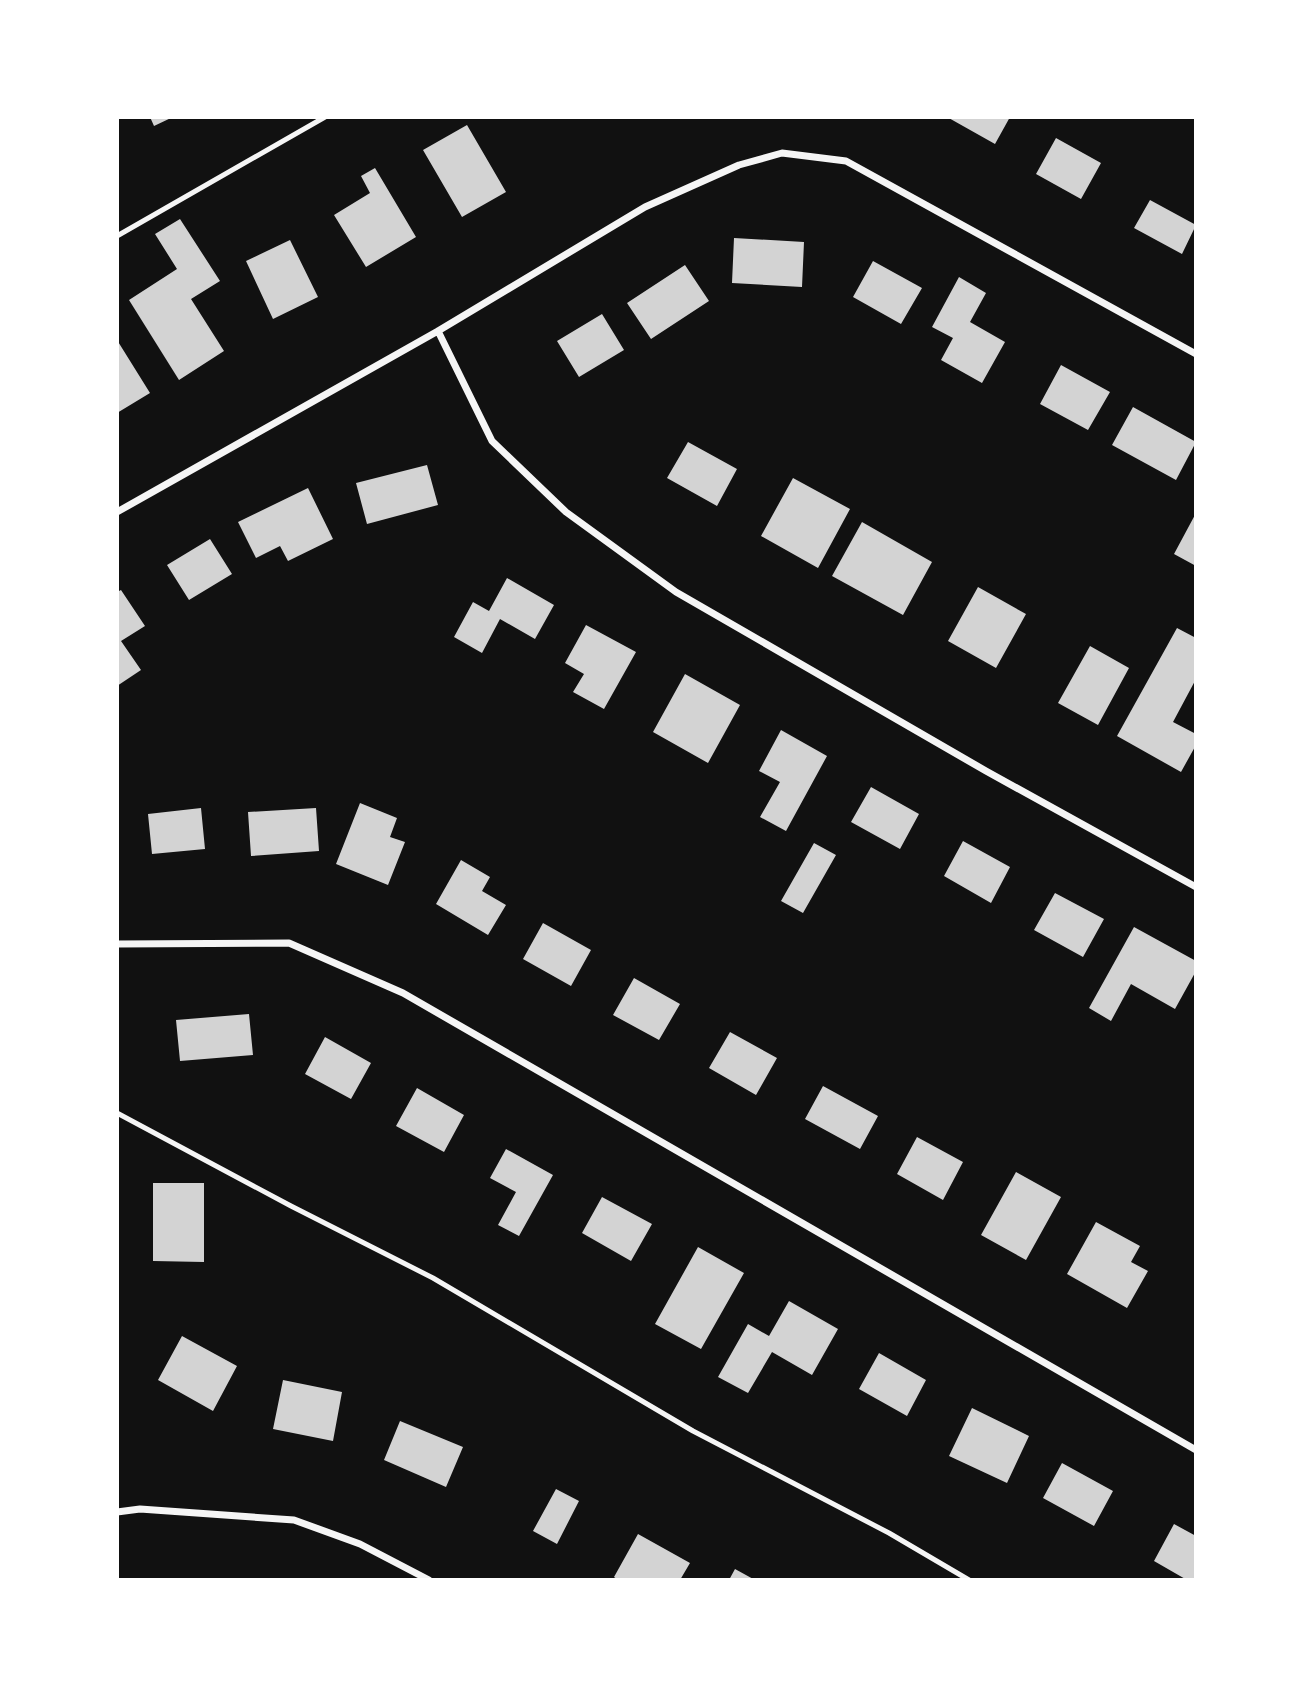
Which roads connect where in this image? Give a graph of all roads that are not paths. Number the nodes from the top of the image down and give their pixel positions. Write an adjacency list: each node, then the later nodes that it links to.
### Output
1 (325, 117): 2 (lane)
2 (117, 236)
3 (438, 331): 4 (street); 5 (street); 6 (street)
4 (1196, 354)
5 (117, 512)
6 (1196, 887)
7 (117, 944): 9 (street)
8 (117, 1113): 12 (lane)
9 (1196, 1450)
10 (117, 1512): 11 (street)
11 (429, 1580)
12 (969, 1580)

